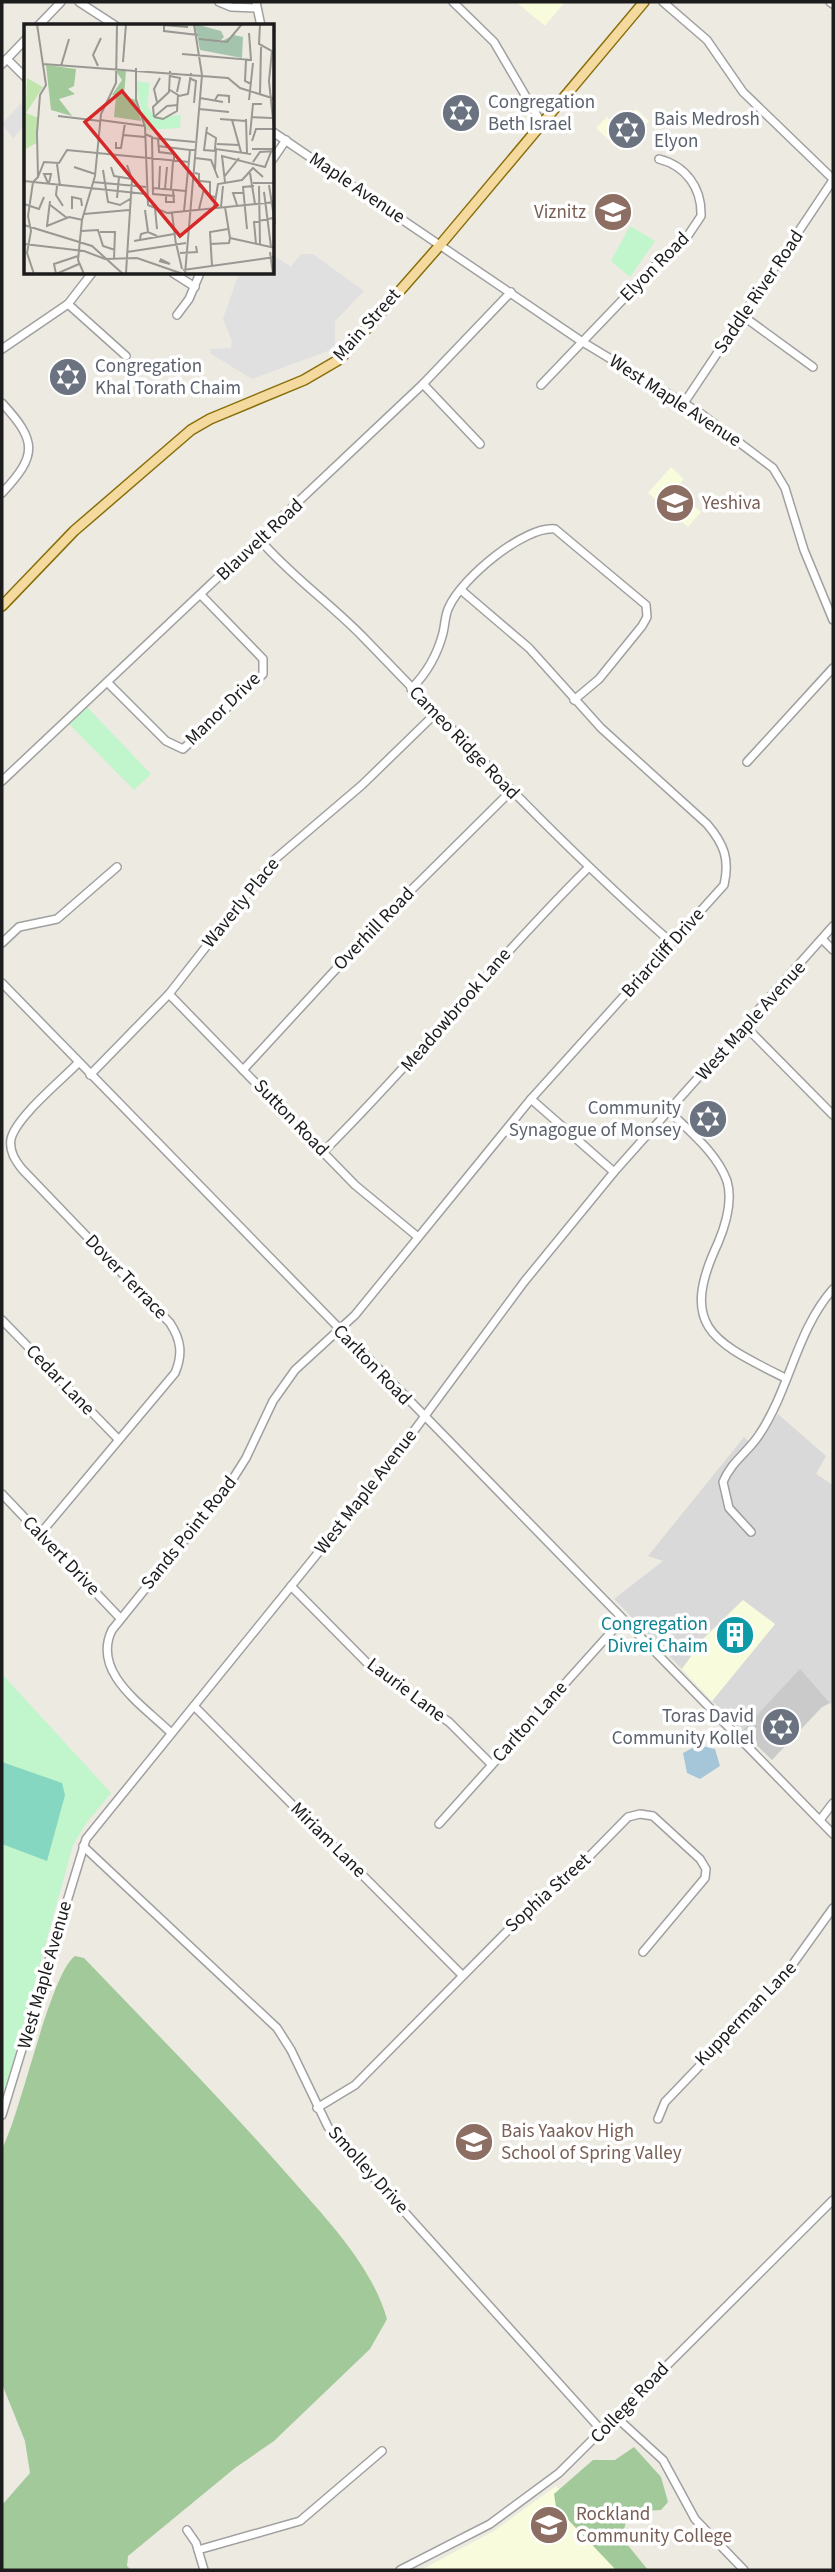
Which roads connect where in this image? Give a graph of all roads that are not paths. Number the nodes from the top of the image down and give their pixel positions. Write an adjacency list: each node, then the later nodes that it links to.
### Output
1 (61, 2): 8 (street)
2 (79, 2): 9 (street)
3 (219, 2): 7 (street)
4 (453, 2): 14 (street)
5 (644, 2): 14 (main road, Main Street)
6 (663, 2): 19 (street)
7 (256, 5): 10 (street)
8 (40, 24)
9 (113, 24)
10 (261, 24)
11 (24, 41): 12 (street)
12 (4, 62): 13 (street)
13 (24, 77)
14 (542, 124): 20 (main road, Main Street)
15 (275, 133): 16 (street, Maple Avenue)
16 (286, 141): 17 (street); 20 (street, Maple Avenue)
17 (275, 156)
18 (659, 159): 29 (street, Elyon Road)
19 (833, 179): 28 (street, Saddle River Road)
20 (441, 244): 25 (street, West Maple Avenue); 42 (main road, Main Street)
21 (90, 275): 26 (street)
22 (176, 275): 24 (street)
23 (199, 275): 24 (street)
24 (195, 288): 27 (street)
25 (511, 292): 29 (street, West Maple Avenue); 33 (street, Blauvelt Road)
26 (68, 304): 30 (street); 31 (street)
27 (177, 315)
28 (743, 316): 32 (street); 36 (street, Saddle River Road)
29 (581, 341): 34 (street); 36 (street, West Maple Avenue)
30 (2, 349)
31 (125, 356)
32 (813, 368)
33 (422, 384): 37 (street); 39 (street, Blauvelt Road)
34 (541, 385)
35 (2, 403): 38 (street)
36 (684, 403): 43 (street, West Maple Avenue)
37 (480, 444)
38 (2, 493)
39 (260, 540): 41 (street, Blauvelt Road); 46 (street, Cameo Ridge Road)
40 (461, 590): 46 (street); 47 (street, Briarcliff Drive); 47 (street)
41 (201, 595): 45 (street, Blauvelt Road); 45 (street, Manor Drive)
42 (2, 606)
43 (833, 620)
44 (833, 668): 49 (street)
45 (108, 683): 50 (street, Blauvelt Road)
46 (411, 689): 48 (street, Cameo Ridge Road)
47 (573, 700): 57 (street, Briarcliff Drive)
48 (435, 714): 51 (street, Cameo Ridge Road); 60 (street, Waverly Place)
49 (747, 762)
50 (2, 781)
51 (510, 792): 53 (street, Cameo Ridge Road); 63 (street, Overhill Road)
52 (117, 867): 56 (street)
53 (588, 869): 57 (street, Cameo Ridge Road); 68 (street, Meadowbrook Lane)
54 (833, 926): 55 (street, West Maple Avenue)
55 (823, 940): 58 (street); 61 (street, West Maple Avenue)
56 (2, 943)
57 (672, 943): 65 (street, Briarcliff Drive)
58 (833, 950)
59 (2, 983): 62 (street, Carlton Road)
60 (169, 994): 63 (street, Sutton Road); 64 (street, Waverly Place)
61 (746, 1027): 66 (street, West Maple Avenue); 67 (street)
62 (78, 1063): 64 (street, Carlton Road); 76 (street, Dover Terrace)
63 (243, 1070): 68 (street, Sutton Road)
64 (90, 1075): 73 (street, Carlton Road)
65 (531, 1099): 69 (street); 70 (street, Briarcliff Drive)
66 (669, 1111): 69 (street, West Maple Avenue); 74 (street)
67 (833, 1115)
68 (323, 1152): 70 (street, Sutton Road)
69 (614, 1172): 75 (street, West Maple Avenue)
70 (418, 1237): 73 (street, Briarcliff Drive)
71 (833, 1290): 74 (street)
72 (2, 1320): 76 (street, Cedar Lane)
73 (339, 1331): 75 (street, Carlton Road); 81 (street, Sands Point Road)
74 (785, 1378): 78 (street)
75 (424, 1418): 80 (street, West Maple Avenue); 82 (street, Carlton Road)
76 (118, 1439): 79 (street, Dover Terrace)
77 (2, 1494): 79 (street, Calvert Drive)
78 (751, 1532)
79 (40, 1534): 81 (street, Calvert Drive)
80 (291, 1586): 83 (street, West Maple Avenue); 85 (street, Laurie Lane)
81 (120, 1618): 84 (street, Sands Point Road)
82 (622, 1620): 85 (street, Carlton Lane); 87 (street, Carlton Road)
83 (194, 1706): 84 (street, West Maple Avenue); 93 (street, Miriam Lane)
84 (171, 1733): 90 (street, West Maple Avenue)
85 (491, 1764): 88 (street, Carlton Lane)
86 (833, 1804): 87 (street)
87 (820, 1820): 89 (street, Carlton Road)
88 (439, 1824)
89 (833, 1834)
90 (83, 1846): 94 (street, Smolley Drive); 95 (street, West Maple Avenue)
91 (833, 1908): 96 (street, Kupperman Lane)
92 (643, 1951): 93 (street, Sophia Street)
93 (462, 1975): 94 (street, Sophia Street)
94 (317, 2108): 99 (street, Smolley Drive)
95 (2, 2115)
96 (658, 2119)
97 (833, 2200): 98 (street, College Road)
98 (617, 2418): 99 (street, College Road); 105 (street)
99 (603, 2432): 104 (street, College Road)
100 (382, 2451): 102 (street)
101 (187, 2529): 102 (street)
102 (198, 2550): 103 (street)
103 (204, 2570)
104 (400, 2570)
105 (744, 2570)

